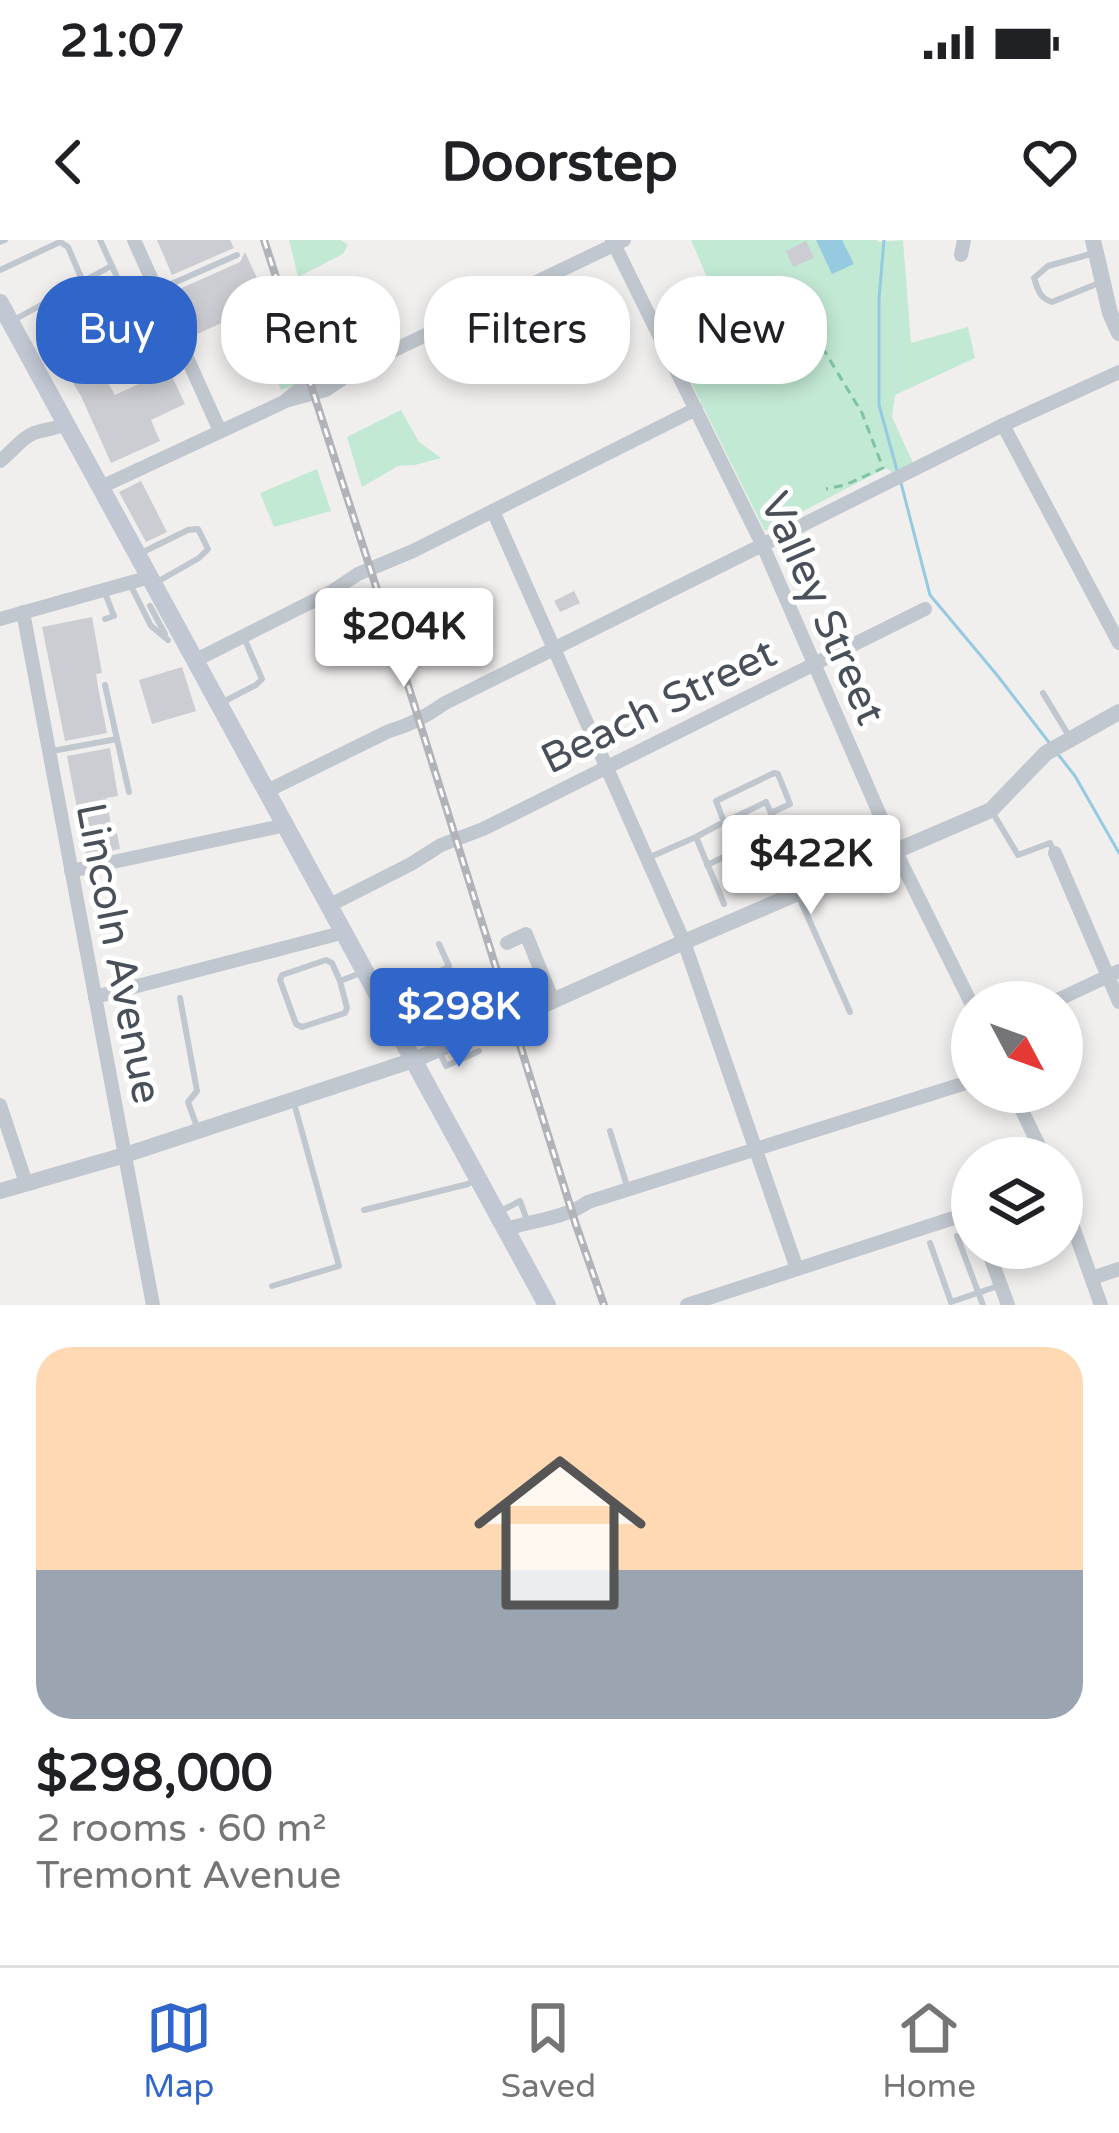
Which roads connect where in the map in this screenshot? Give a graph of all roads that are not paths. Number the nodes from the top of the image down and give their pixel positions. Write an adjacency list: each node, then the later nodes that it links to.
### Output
1 (100, 240): 7 (lane)
2 (134, 240): 12 (street)
3 (60, 242): 8 (lane); 9 (lane)
4 (616, 242): 21 (street, Valley Street); 24 (street)
5 (1095, 246): 14 (street); 14 (lane)
6 (237, 255): 13 (lane)
7 (111, 266): 10 (lane); 11 (lane)
8 (0, 270)
9 (80, 276)
10 (94, 276)
11 (116, 276)
12 (150, 276)
13 (190, 276)
14 (1103, 282): 18 (street)
15 (0, 303): 17 (main road)
16 (36, 310): 17 (lane)
17 (8, 327): 22 (main road)
18 (1119, 333)
19 (1119, 372): 23 (street)
20 (197, 380): 24 (street)
21 (696, 409): 27 (street); 28 (street, Valley Street)
22 (66, 424): 25 (street); 26 (main road)
23 (1003, 425): 28 (street); 38 (street)
24 (220, 431): 26 (street)
25 (0, 461)
26 (101, 487): 29 (main road)
27 (493, 511): 37 (street); 39 (street)
28 (763, 546): 39 (street); 41 (street, Valley Street)
29 (138, 555): 32 (main road); 32 (lane)
30 (130, 583): 31 (street); 32 (street); 32 (lane)
31 (104, 590): 34 (street); 36 (lane)
32 (152, 595): 40 (main road)
33 (926, 609): 41 (street, Beach Street)
34 (22, 612): 35 (street); 48 (street, Lincoln Avenue)
35 (0, 619)
36 (104, 619)
37 (243, 637): 40 (street); 44 (lane)
38 (1119, 643)
39 (554, 649): 49 (street); 50 (street)
40 (196, 660): 44 (main road)
41 (814, 664): 49 (street, Beach Street); 57 (street, Valley Street)
42 (105, 685): 47 (lane)
43 (1043, 693): 46 (lane)
44 (220, 704): 50 (main road)
45 (1119, 712): 46 (street)
46 (1071, 738): 52 (street)
47 (117, 739): 48 (lane); 51 (lane)
48 (49, 752): 62 (street, Lincoln Avenue)
49 (608, 768): 60 (street); 64 (street, Beach Street)
50 (267, 791): 55 (main road)
51 (129, 792)
52 (991, 810): 57 (street); 59 (lane)
53 (771, 813): 54 (lane); 54 (lane); 63 (lane)
54 (724, 822): 56 (lane)
55 (286, 825): 62 (street); 64 (main road)
56 (696, 837): 60 (lane); 61 (lane)
57 (896, 852): 63 (street); 73 (street, Valley Street)
58 (732, 854): 61 (lane)
59 (1055, 854): 71 (street)
60 (647, 858): 67 (street)
61 (707, 865): 65 (lane)
62 (71, 871): 76 (street, Lincoln Avenue)
63 (801, 892): 67 (street); 81 (lane)
64 (330, 904): 66 (main road)
65 (724, 904)
66 (345, 932): 70 (main road); 76 (street)
67 (684, 941): 78 (street); 90 (street)
68 (507, 943): 78 (street)
69 (439, 944): 74 (lane)
70 (366, 970): 72 (lane); 80 (main road)
71 (1113, 974): 75 (street); 79 (street)
72 (340, 981): 72 (lane)
73 (960, 981)
74 (414, 986): 80 (lane); 82 (lane)
75 (1083, 988)
76 (95, 997): 91 (street, Lincoln Avenue)
77 (180, 998): 88 (lane)
78 (553, 1001): 82 (street)
79 (1119, 1002)
80 (384, 1004): 84 (main road)
81 (850, 1012)
82 (439, 1043): 83 (lane); 84 (street)
83 (479, 1051)
84 (414, 1060): 86 (street); 92 (main road)
85 (951, 1087): 90 (street)
86 (293, 1100): 88 (street); 108 (lane)
87 (0, 1105): 93 (street)
88 (198, 1131): 91 (street)
89 (610, 1131): 94 (lane)
90 (754, 1148): 94 (street); 102 (street)
91 (124, 1155): 93 (street); 112 (street, Lincoln Avenue)
92 (479, 1178): 96 (lane); 98 (main road)
93 (26, 1183): 95 (street)
94 (628, 1189): 99 (street)
95 (0, 1191)
96 (364, 1210)
97 (951, 1219): 102 (street)
98 (503, 1221): 99 (street); 99 (lane); 113 (main road)
99 (528, 1222)
100 (930, 1243): 111 (lane)
101 (1083, 1253): 106 (street)
102 (797, 1269): 110 (street)
103 (970, 1269): 109 (lane)
104 (995, 1269): 107 (street)
105 (1119, 1269): 106 (street)
106 (1092, 1277): 117 (street)
107 (1001, 1285): 109 (lane); 116 (street)
108 (272, 1286)
109 (979, 1292): 111 (lane); 115 (lane)
110 (713, 1301): 114 (street)
111 (950, 1303)
112 (153, 1305)
113 (547, 1305)
114 (687, 1305)
115 (983, 1305)
116 (1008, 1305)
117 (1101, 1305)

